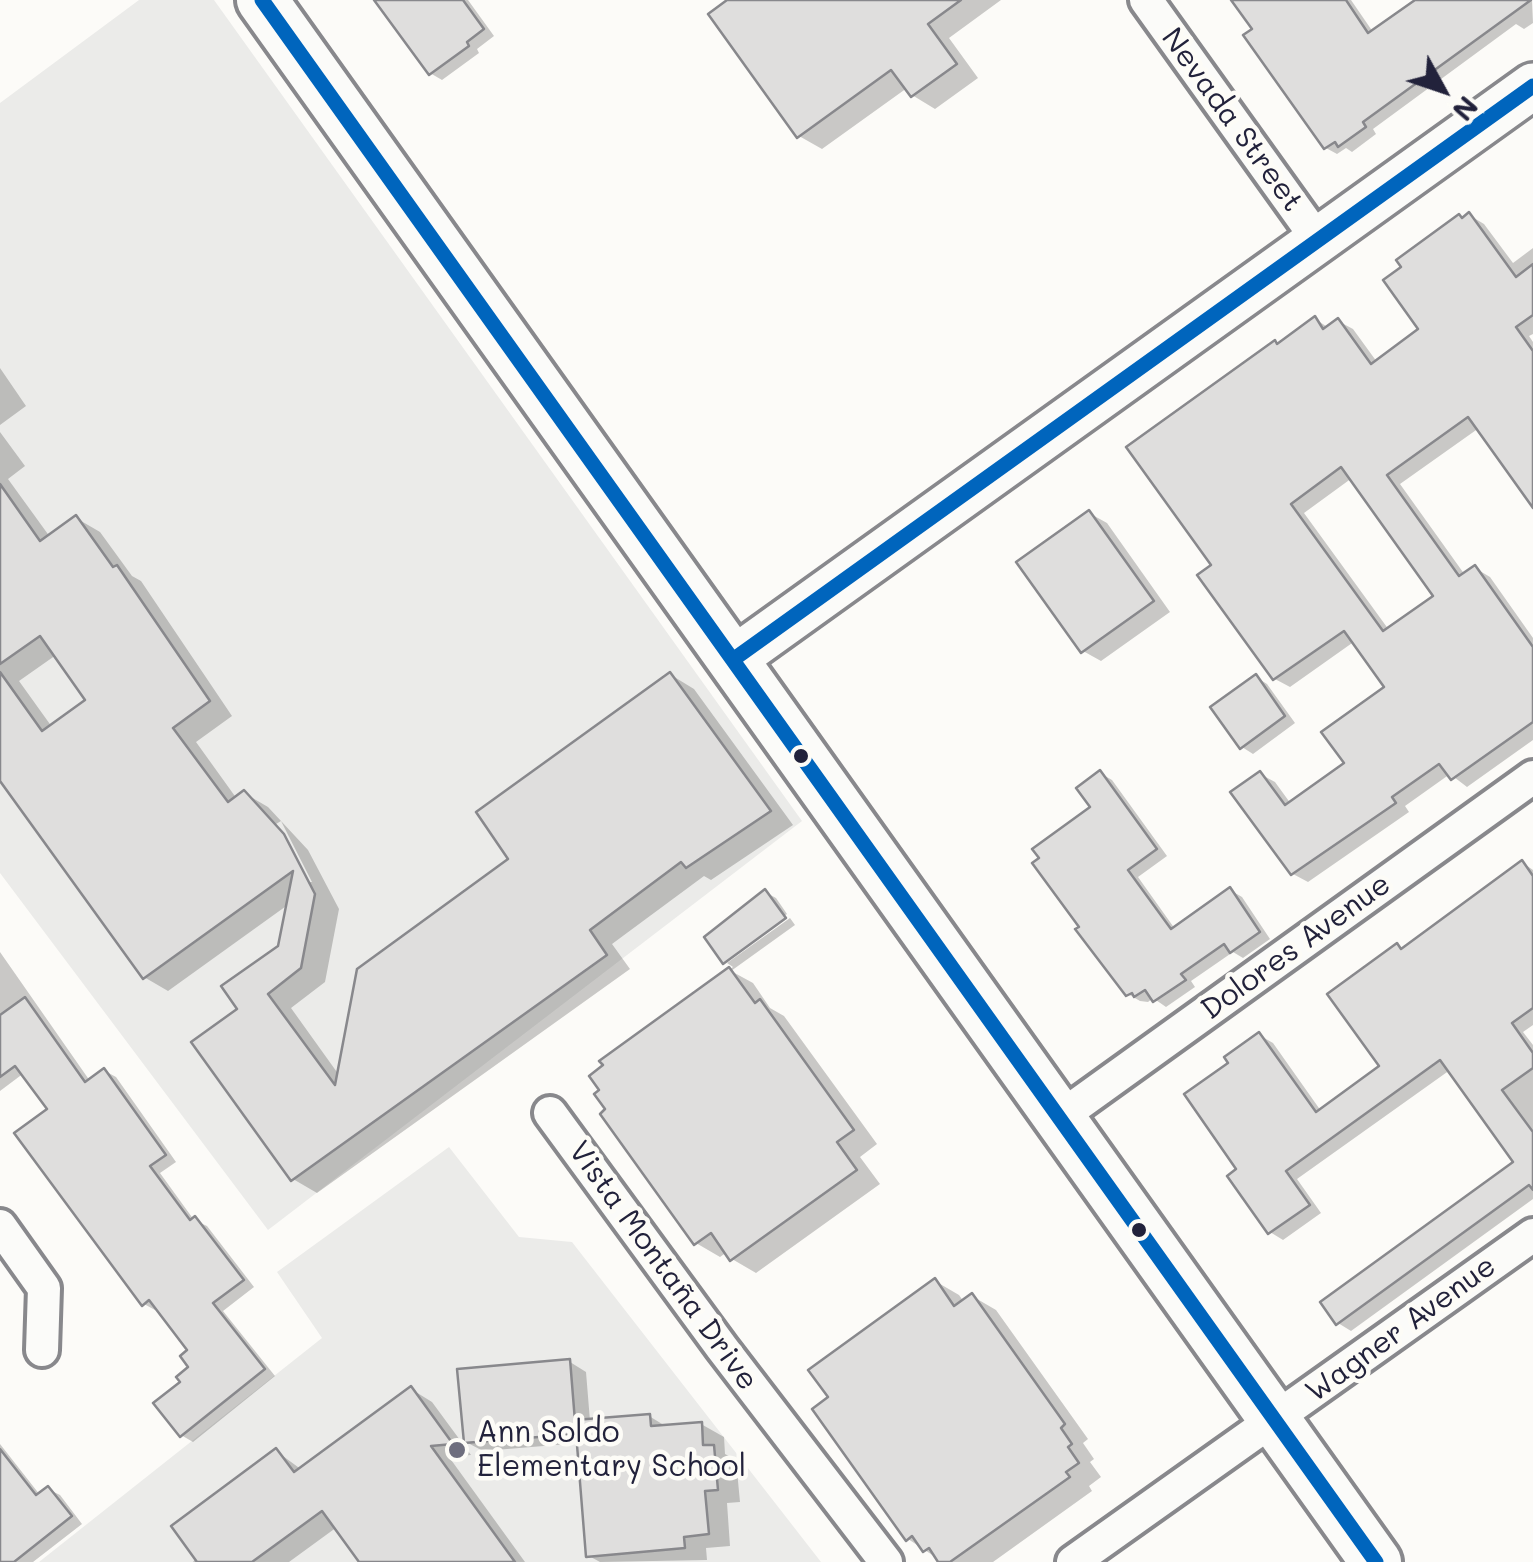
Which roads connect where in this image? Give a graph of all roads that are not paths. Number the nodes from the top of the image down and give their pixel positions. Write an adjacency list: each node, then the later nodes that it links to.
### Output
1 (262, 0): 5 (main road)
2 (1146, 0): 4 (street, Nevada Street)
3 (1533, 86): 4 (street)
4 (1318, 240): 5 (street)
5 (734, 659): 8 (main road)
6 (1533, 777): 8 (street, Dolores Avenue)
7 (550, 1113): 13 (street, Vista Montaña Drive)
8 (1059, 1118): 12 (main road)
9 (0, 1226): 11 (street)
10 (1533, 1235): 12 (street, Wagner Avenue)
11 (42, 1350)
12 (1273, 1421): 14 (street, Wagner Avenue); 15 (main road)
13 (886, 1562)
14 (1073, 1562)
15 (1376, 1562)

